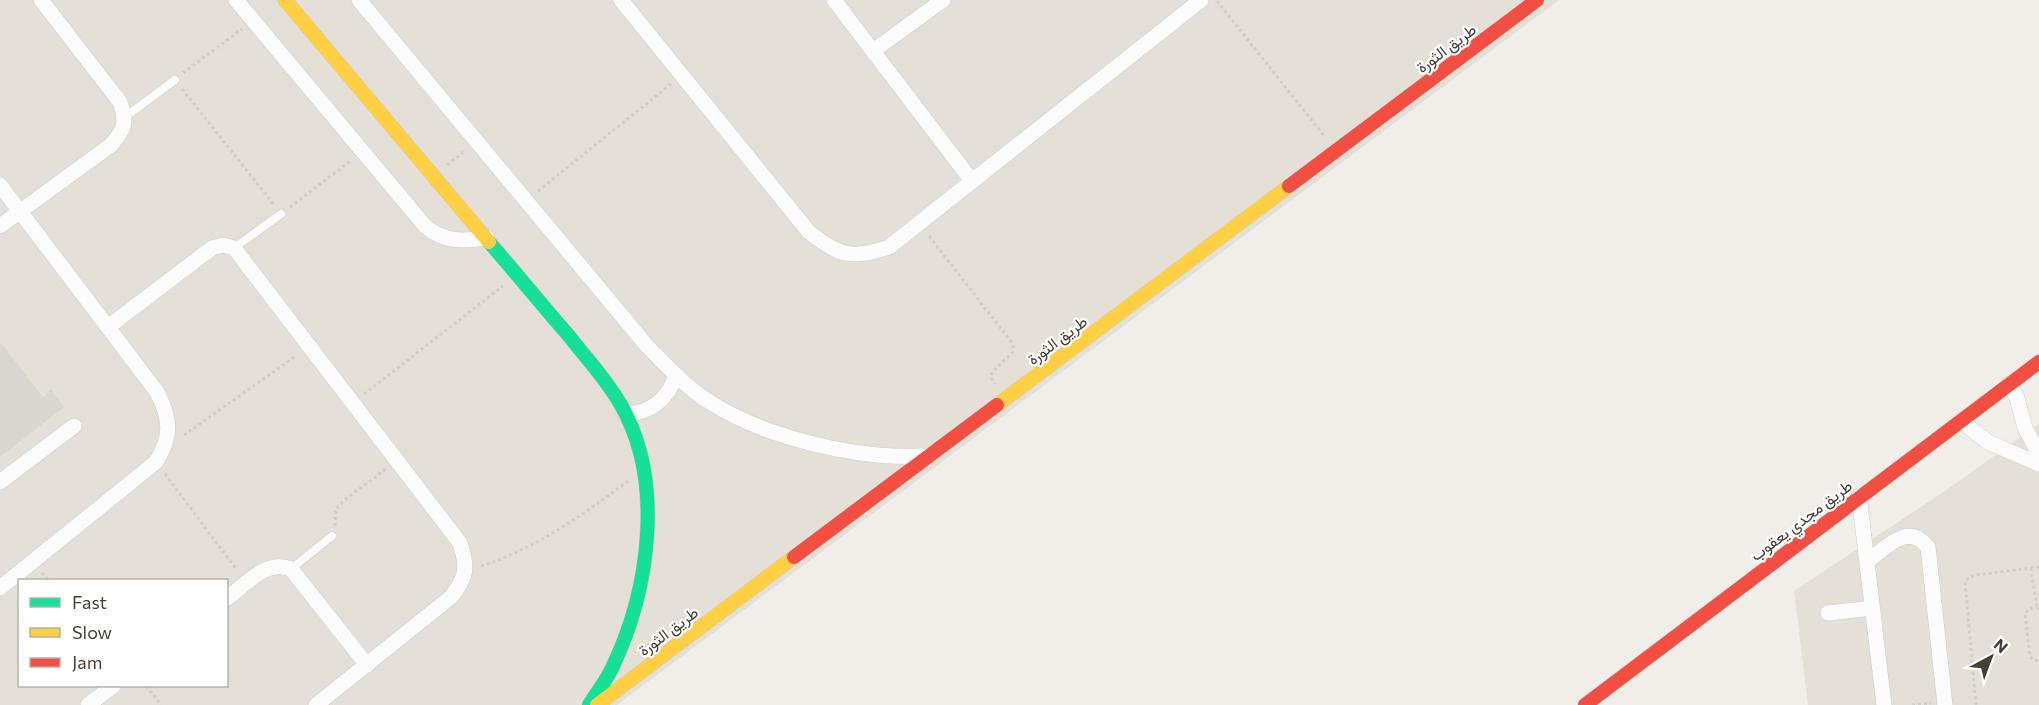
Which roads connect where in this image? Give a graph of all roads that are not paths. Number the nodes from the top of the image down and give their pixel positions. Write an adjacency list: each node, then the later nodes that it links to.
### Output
1 (41, 0): 12 (street)
2 (236, 0): 18 (street)
3 (285, 0): 18 (street)
4 (359, 0): 22 (street)
5 (621, 0): 13 (street)
6 (834, 0): 10 (street)
7 (943, 0): 10 (street)
8 (1535, 0): 28 (street, طريق الثورة)
9 (1196, 2): 13 (street)
10 (873, 51): 13 (street)
11 (175, 80): 12 (lane)
12 (125, 117): 15 (street)
13 (972, 181)
14 (0, 185): 15 (street)
15 (20, 211): 17 (street); 20 (street)
16 (281, 214): 19 (lane)
17 (0, 226)
18 (487, 238): 24 (street)
19 (234, 248): 20 (street); 39 (street)
20 (108, 327): 35 (street)
21 (2039, 362): 23 (street, طريق مجدي يعقوب)
22 (676, 375): 24 (street); 28 (street)
23 (2009, 384): 25 (street, طريق مجدي يعقوب); 27 (street)
24 (626, 414): 43 (street)
25 (1961, 421): 29 (street); 31 (street, طريق مجدي يعقوب)
26 (74, 426): 30 (street)
27 (2039, 454)
28 (928, 456): 44 (street, طريق الثورة)
29 (2039, 464)
30 (0, 482)
31 (1859, 496): 33 (street); 45 (street, طريق مجدي يعقوب)
32 (332, 536): 34 (lane)
33 (1868, 561): 37 (street); 47 (street)
34 (291, 569): 36 (street); 39 (street)
35 (0, 588)
36 (228, 597)
37 (1873, 608): 38 (street); 46 (street)
38 (1828, 613)
39 (367, 665): 42 (street)
40 (112, 687): 41 (street)
41 (88, 705)
42 (316, 705)
43 (589, 705)
44 (597, 705)
45 (1585, 705)
46 (1884, 705)
47 (1945, 705)

